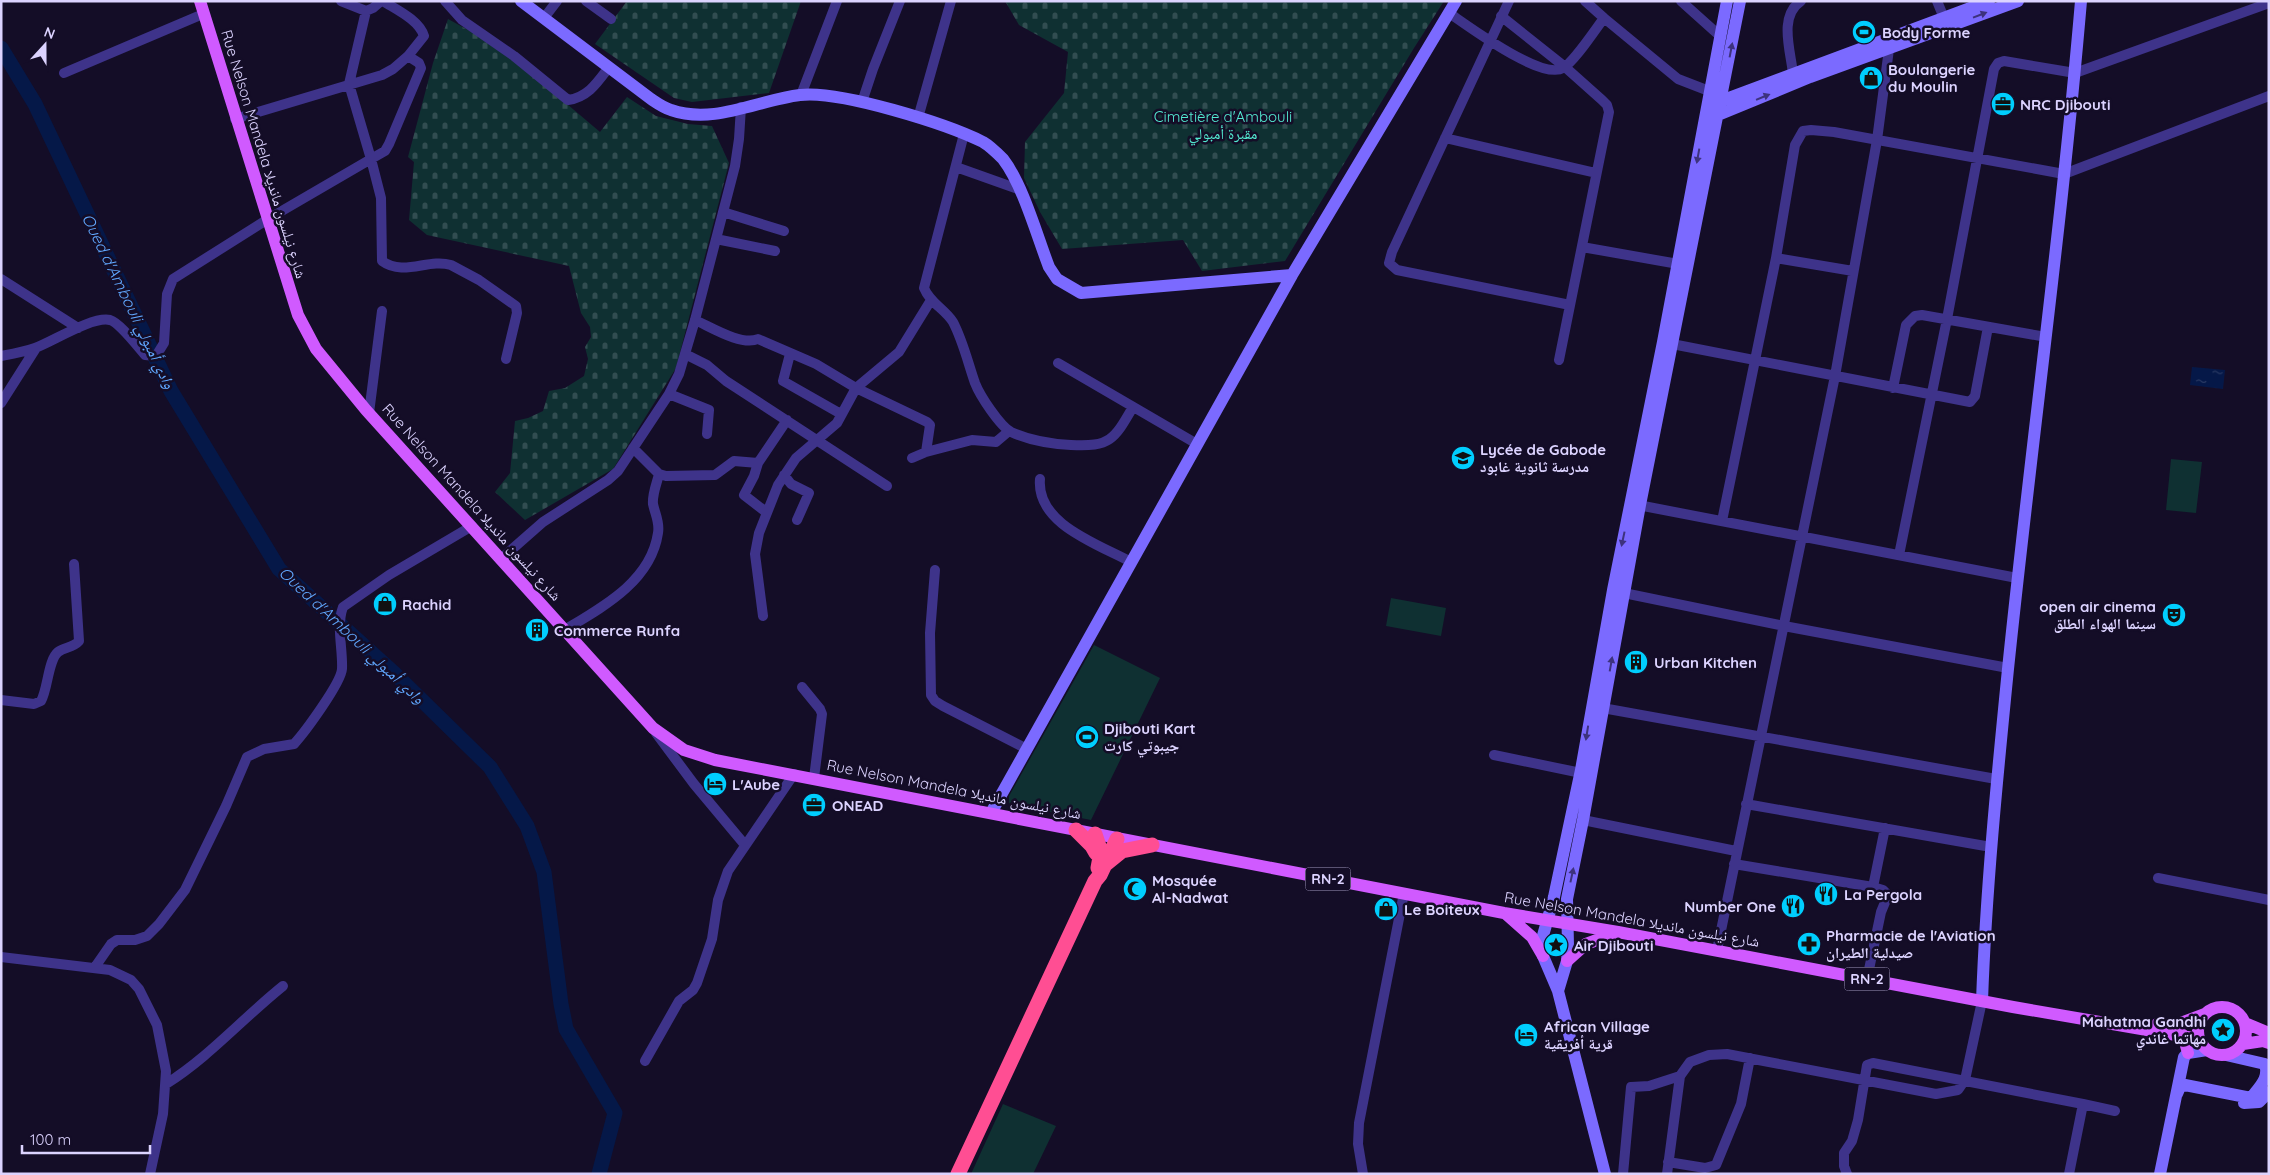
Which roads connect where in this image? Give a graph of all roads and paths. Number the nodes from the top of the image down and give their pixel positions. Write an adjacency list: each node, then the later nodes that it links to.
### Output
1 (200, 1): 25 (main road, Rue Nelson Mandela شارع نيلسون مانديلا)
2 (341, 1): 23 (street)
3 (382, 1): 23 (street); 34 (street)
4 (521, 1): 27 (street)
5 (557, 1): 27 (street)
6 (586, 1): 30 (street)
7 (837, 1): 44 (street)
8 (900, 1): 47 (street)
9 (951, 1): 51 (street)
10 (1456, 1): 24 (street)
11 (1509, 1): 26 (street)
12 (1585, 1): 28 (street)
13 (1681, 1): 31 (street)
14 (1727, 1): 31 (street)
15 (1740, 1): 40 (street, one-way to 15)
16 (1800, 1): 39 (street)
17 (1937, 1): 29 (street)
18 (1988, 1): 29 (street)
19 (2018, 1): 33 (street, one-way to 19)
20 (2081, 1): 37 (street)
21 (2269, 3): 37 (street)
22 (451, 4): 35 (street)
23 (366, 11): 41 (street)
24 (1449, 12): 32 (street); 71 (street)
25 (203, 14): 38 (street); 52 (main road, Rue Nelson Mandela شارع نيلسون مانديلا)
26 (1501, 16): 32 (street); 36 (street)
27 (544, 18): 35 (street)
28 (1604, 18): 36 (street); 42 (street)
29 (1944, 18): 33 (street)
30 (611, 19)
31 (1720, 36): 42 (street)
32 (1489, 41): 36 (street); 54 (street)
33 (1888, 44): 39 (street); 50 (street, one-way to 33); 55 (street)
34 (408, 56): 41 (street); 56 (street)
35 (609, 67): 48 (street)
36 (1566, 67): 59 (street)
37 (2075, 72): 57 (street); 60 (street)
38 (64, 73)
39 (1794, 74): 43 (street)
40 (1726, 75): 43 (street); 46 (street)
41 (350, 84): 52 (street); 56 (street)
42 (1709, 91): 46 (street); 49 (street)
43 (1740, 92): 46 (street)
44 (801, 95): 47 (street); 48 (street)
45 (2269, 96): 60 (street)
46 (1721, 100): 49 (street); 50 (street)
47 (862, 102): 51 (street)
48 (741, 107): 62 (street)
49 (1706, 108): 50 (street); 69 (street, one-way to 69)
50 (1718, 115): 69 (street)
51 (918, 118): 53 (street)
52 (235, 119): 63 (main road, Rue Nelson Mandela شارع نيلسون مانديلا)
53 (964, 134): 58 (street); 61 (street)
54 (1445, 138): 59 (street); 74 (street)
55 (1877, 140): 57 (street); 68 (street); 70 (street)
56 (371, 159): 63 (street); 86 (street)
57 (1977, 159): 60 (street); 76 (street)
58 (956, 167): 61 (street); 73 (street)
59 (1596, 173): 66 (street)
60 (2064, 174): 80 (street)
61 (1018, 190): 71 (street)
62 (723, 212): 64 (street); 65 (street)
63 (268, 220): 79 (street); 97 (main road, Rue Nelson Mandela شارع نيلسون مانديلا)
64 (784, 232)
65 (716, 239): 67 (street); 77 (street)
66 (1582, 247): 69 (street); 74 (street)
67 (775, 252)
68 (1776, 258): 70 (street); 88 (street)
69 (1683, 264): 81 (street); 112 (street)
70 (1853, 271): 90 (street)
71 (1292, 275): 103 (street)
72 (1, 279): 79 (street)
73 (931, 300): 91 (street); 100 (street)
74 (1570, 305): 87 (street)
75 (382, 311): 97 (street)
76 (1947, 319): 78 (street); 92 (street); 94 (street)
77 (695, 320): 83 (street); 84 (street)
78 (1988, 327): 80 (street); 94 (street)
79 (78, 328): 82 (street)
80 (2046, 337): 123 (street)
81 (1672, 344): 88 (street); 112 (street)
82 (36, 348): 85 (street); 95 (street)
83 (686, 354): 93 (street); 99 (street)
84 (790, 354): 91 (street); 98 (street)
85 (1, 356)
86 (506, 359)
87 (1559, 360)
88 (1755, 360): 90 (street); 115 (street)
89 (1058, 363): 96 (street)
90 (1835, 376): 92 (street); 117 (street)
91 (856, 388): 98 (street); 105 (street)
92 (1893, 388): 94 (street)
93 (669, 394): 101 (street); 104 (street)
94 (1931, 396): 118 (street)
95 (1, 403)
96 (1133, 408): 100 (street); 103 (street)
97 (369, 413): 116 (main road, Rue Nelson Mandela شارع نيلسون مانديلا)
98 (841, 414): 102 (street)
99 (787, 420): 102 (street); 107 (street)
100 (1010, 431): 105 (street)
101 (706, 434)
102 (815, 441): 109 (street); 111 (street)
103 (1197, 444): 120 (street)
104 (633, 448): 108 (street); 119 (street)
105 (926, 452): 106 (street)
106 (912, 458)
107 (758, 463): 108 (street); 113 (street)
108 (660, 474): 127 (street)
109 (784, 475): 113 (street); 114 (street)
110 (1040, 479): 120 (street)
111 (887, 486)
112 (1635, 505): 115 (street); 124 (street)
113 (766, 512): 125 (street)
114 (797, 520)
115 (1722, 521): 117 (street)
116 (472, 526): 119 (main road, Rue Nelson Mandela شارع نيلسون مانديلا); 165 (street)
117 (1803, 536): 118 (street); 126 (street)
118 (1899, 555): 123 (street)
119 (502, 558): 127 (main road, Rue Nelson Mandela شارع نيلسون مانديلا)
120 (1131, 562): 134 (street)
121 (74, 564): 130 (street)
122 (935, 570): 134 (street)
123 (2017, 578): 128 (street)
124 (1618, 592): 126 (street); 131 (street)
125 (763, 616)
126 (1784, 626): 128 (street); 133 (street)
127 (566, 629): 132 (main road, Rue Nelson Mandela شارع نيلسون مانديلا)
128 (2008, 668): 139 (street)
129 (802, 687): 138 (street)
130 (1, 700)
131 (1597, 707): 133 (street); 137 (street)
132 (653, 728): 136 (main road, Rue Nelson Mandela شارع نيلسون مانديلا); 147 (street)
133 (1762, 736): 139 (street); 140 (street)
134 (1027, 750): 141 (street)
135 (1494, 755): 137 (street)
136 (794, 774): 138 (main road, Rue Nelson Mandela شارع نيلسون مانديلا); 147 (street)
137 (1586, 774): 142 (street); 158 (street)
138 (814, 778): 141 (main road, Rue Nelson Mandela شارع نيلسون مانديلا)
139 (1996, 779): 149 (street)
140 (1746, 804): 143 (street); 150 (street)
141 (991, 813): 144 (main road, Rue Nelson Mandela شارع نيلسون مانديلا)
142 (1583, 820): 150 (street); 159 (street, one-way to 142)
143 (1885, 828): 149 (street); 154 (street)
144 (1076, 830): 145 (main road, Rue Nelson Mandela شارع نيلسون مانديلا); 152 (highway)
145 (1095, 834): 146 (main road, Rue Nelson Mandela شارع نيلسون مانديلا); 152 (highway)
146 (1117, 839): 148 (main road, Rue Nelson Mandela شارع نيلسون مانديلا / RN-2); 152 (highway)
147 (745, 845): 182 (street)
148 (1152, 845): 152 (highway); 155 (main road, Rue Nelson Mandela شارع نيلسون مانديلا / RN-2)
149 (1991, 847): 169 (street)
150 (1736, 851): 151 (street)
151 (1734, 864): 154 (street); 161 (street)
152 (1099, 872): 193 (highway)
153 (2158, 878): 156 (street)
154 (1873, 887): 166 (street)
155 (1404, 893): 157 (main road, Rue Nelson Mandela شارع نيلسون مانديلا / RN-2); 194 (street)
156 (2269, 900)
157 (1504, 912): 158 (main road, Rue Nelson Mandela شارع نيلسون مانديلا / RN-2); 162 (main road)
158 (1548, 920): 159 (main road, Rue Nelson Mandela شارع نيلسون مانديلا / RN-2); 162 (street)
159 (1566, 923): 160 (main road, Rue Nelson Mandela شارع نيلسون مانديلا / RN-2); 164 (street)
160 (1618, 932): 161 (main road, Rue Nelson Mandela شارع نيلسون مانديلا / RN-2); 164 (main road)
161 (1717, 950): 166 (main road, Rue Nelson Mandela شارع نيلسون مانديلا / RN-2)
162 (1543, 956): 168 (street)
163 (1, 957): 165 (street)
164 (1566, 961): 168 (street)
165 (95, 967): 186 (street)
166 (1868, 979): 169 (main road, Rue Nelson Mandela شارع نيلسون مانديلا / RN-2)
167 (283, 986): 186 (street)
168 (1558, 992): 195 (street)
169 (1982, 1001): 171 (main road, Rue Nelson Mandela شارع نيلسون مانديلا / RN-2); 185 (street)
170 (2205, 1014): 171 (main road, Rue Nelson Mandela شارع نيلسون مانديلا / RN-2); 172 (main road, RN-2); 175 (main road)
171 (2116, 1023): 174 (main road, Rue Nelson Mandela شارع نيلسون مانديلا / RN-2)
172 (2245, 1023): 173 (main road, RN-2); 177 (main road)
173 (2269, 1033)
174 (2183, 1036): 175 (main road, Rue Nelson Mandela شارع نيلسون مانديلا / RN-2); 179 (main road)
175 (2199, 1039): 178 (main road)
176 (2269, 1042): 177 (main road)
177 (2243, 1044): 180 (main road)
178 (2207, 1050): 179 (street); 180 (main road)
179 (2188, 1053): 188 (street)
180 (2226, 1055): 188 (street)
181 (1750, 1058): 183 (street); 184 (street); 191 (street)
182 (646, 1061)
183 (1680, 1076): 191 (street); 196 (street)
184 (1863, 1080): 185 (street); 185 (street); 198 (street)
185 (1965, 1080): 189 (street)
186 (166, 1084): 192 (street)
187 (2269, 1092): 188 (street)
188 (2177, 1094): 200 (street)
189 (2083, 1104): 190 (street); 199 (street)
190 (2115, 1110)
191 (1668, 1162): 197 (street)
192 (150, 1174)
193 (958, 1174)
194 (1364, 1174)
195 (1605, 1174)
196 (1623, 1174)
197 (1667, 1174)
198 (1848, 1174)
199 (2069, 1174)
200 (2160, 1174)

